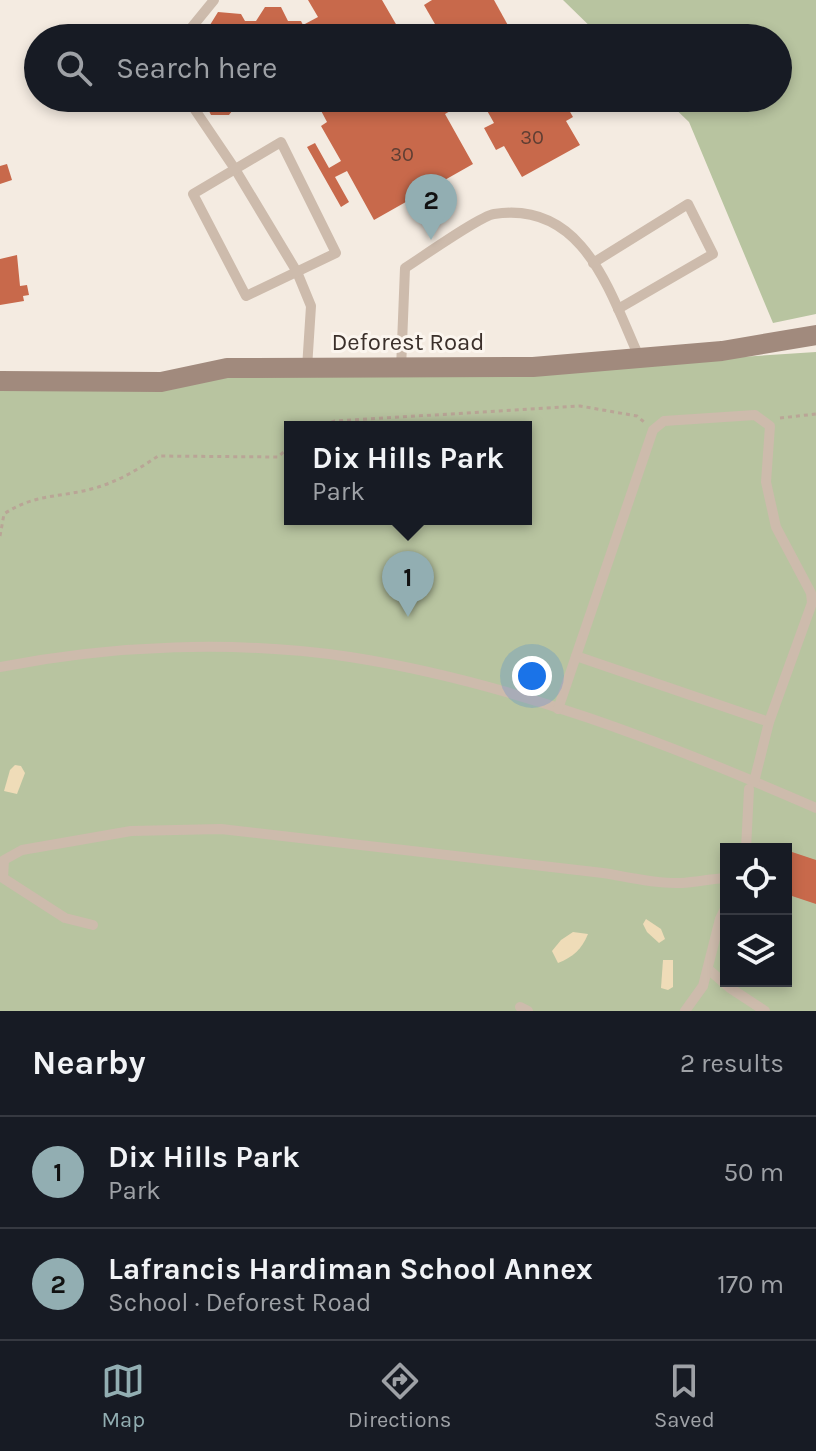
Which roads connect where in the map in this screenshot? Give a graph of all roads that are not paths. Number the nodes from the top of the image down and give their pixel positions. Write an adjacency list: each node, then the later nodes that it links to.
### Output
1 (214, 0): 2 (lane)
2 (194, 24)
3 (196, 112): 4 (lane)
4 (235, 169): 6 (lane); 6 (lane); 6 (lane)
5 (593, 263): 7 (lane); 7 (lane); 11 (lane)
6 (297, 272): 10 (lane)
7 (618, 309): 9 (lane)
8 (816, 335): 9 (street, Deforest Road)
9 (640, 359): 11 (street, Deforest Road)
10 (307, 368): 11 (street, Deforest Road); 12 (street, Deforest Road)
11 (401, 369)
12 (0, 381)
13 (576, 656): 15 (lane); 16 (lane); 16 (lane)
14 (0, 667): 15 (lane)
15 (558, 709): 17 (lane)
16 (769, 722): 17 (lane)
17 (752, 786): 18 (lane); 19 (lane)
18 (816, 808)
19 (747, 843)
20 (720, 878): 22 (lane)
21 (722, 915): 23 (lane)
22 (93, 925)
23 (708, 969): 24 (lane); 25 (lane)
24 (685, 1011)
25 (765, 1011)

